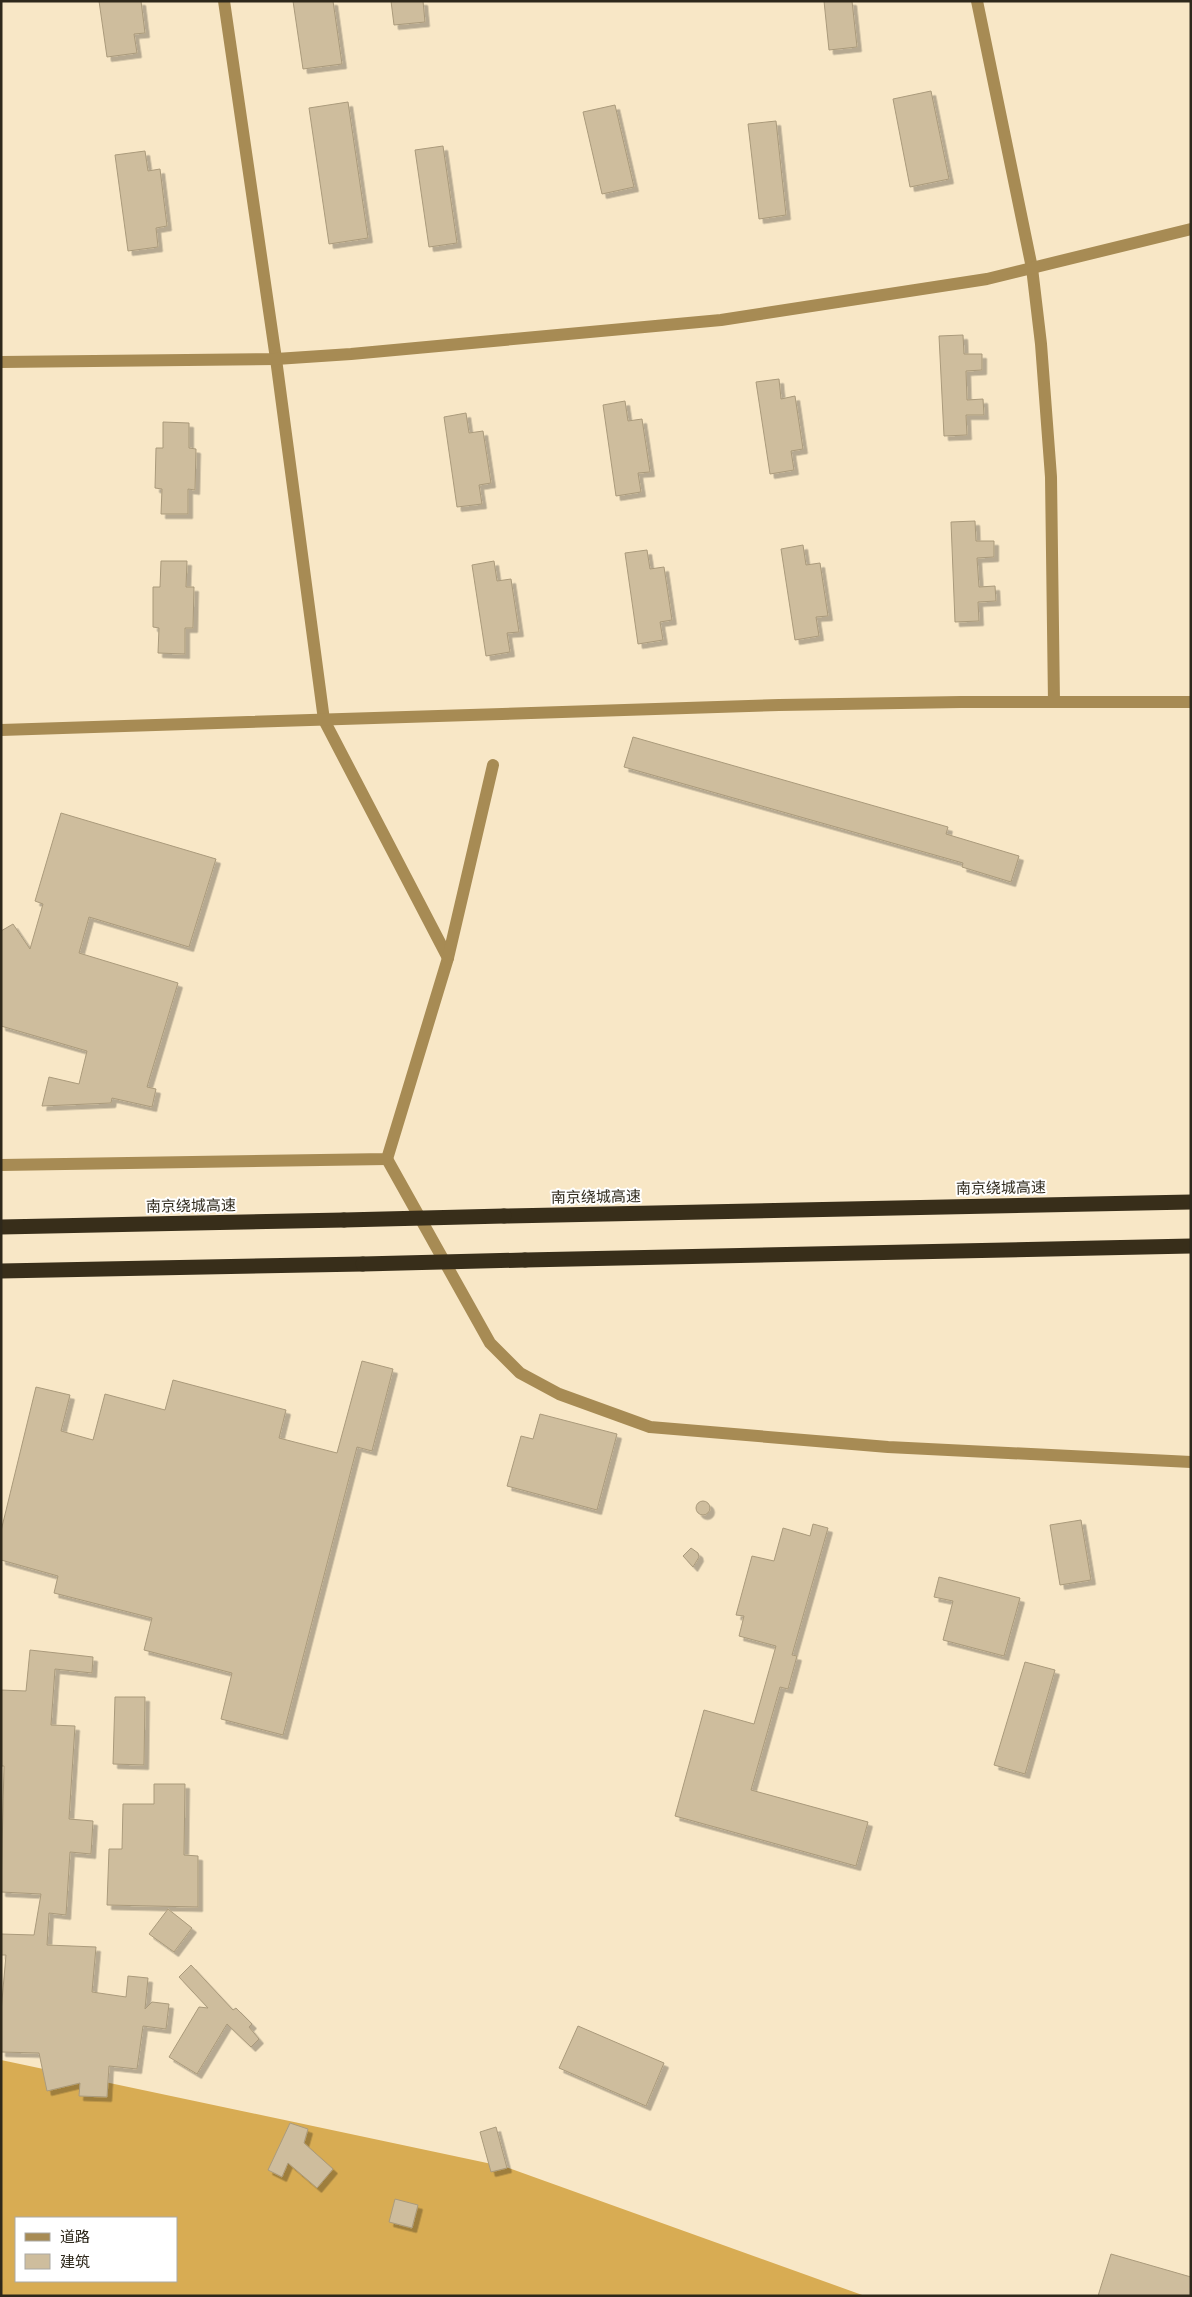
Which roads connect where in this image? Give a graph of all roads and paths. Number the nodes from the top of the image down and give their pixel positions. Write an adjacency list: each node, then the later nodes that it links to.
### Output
1 (224, 1): 5 (street)
2 (977, 1): 4 (street)
3 (1191, 229): 4 (street)
4 (1032, 268): 5 (street); 7 (street)
5 (276, 358): 6 (street); 9 (street)
6 (1, 362)
7 (1054, 702): 8 (street); 9 (street)
8 (1191, 702)
9 (324, 720): 10 (street); 12 (street)
10 (1, 730)
11 (493, 765): 12 (street)
12 (448, 958): 13 (street)
13 (387, 1159): 14 (street); 19 (street)
14 (1, 1165)
15 (1191, 1202): 16 (highway, 南京绕城高速, bridge)
16 (1, 1227)
17 (1191, 1246): 18 (highway, bridge)
18 (1, 1272)
19 (1191, 1462)

